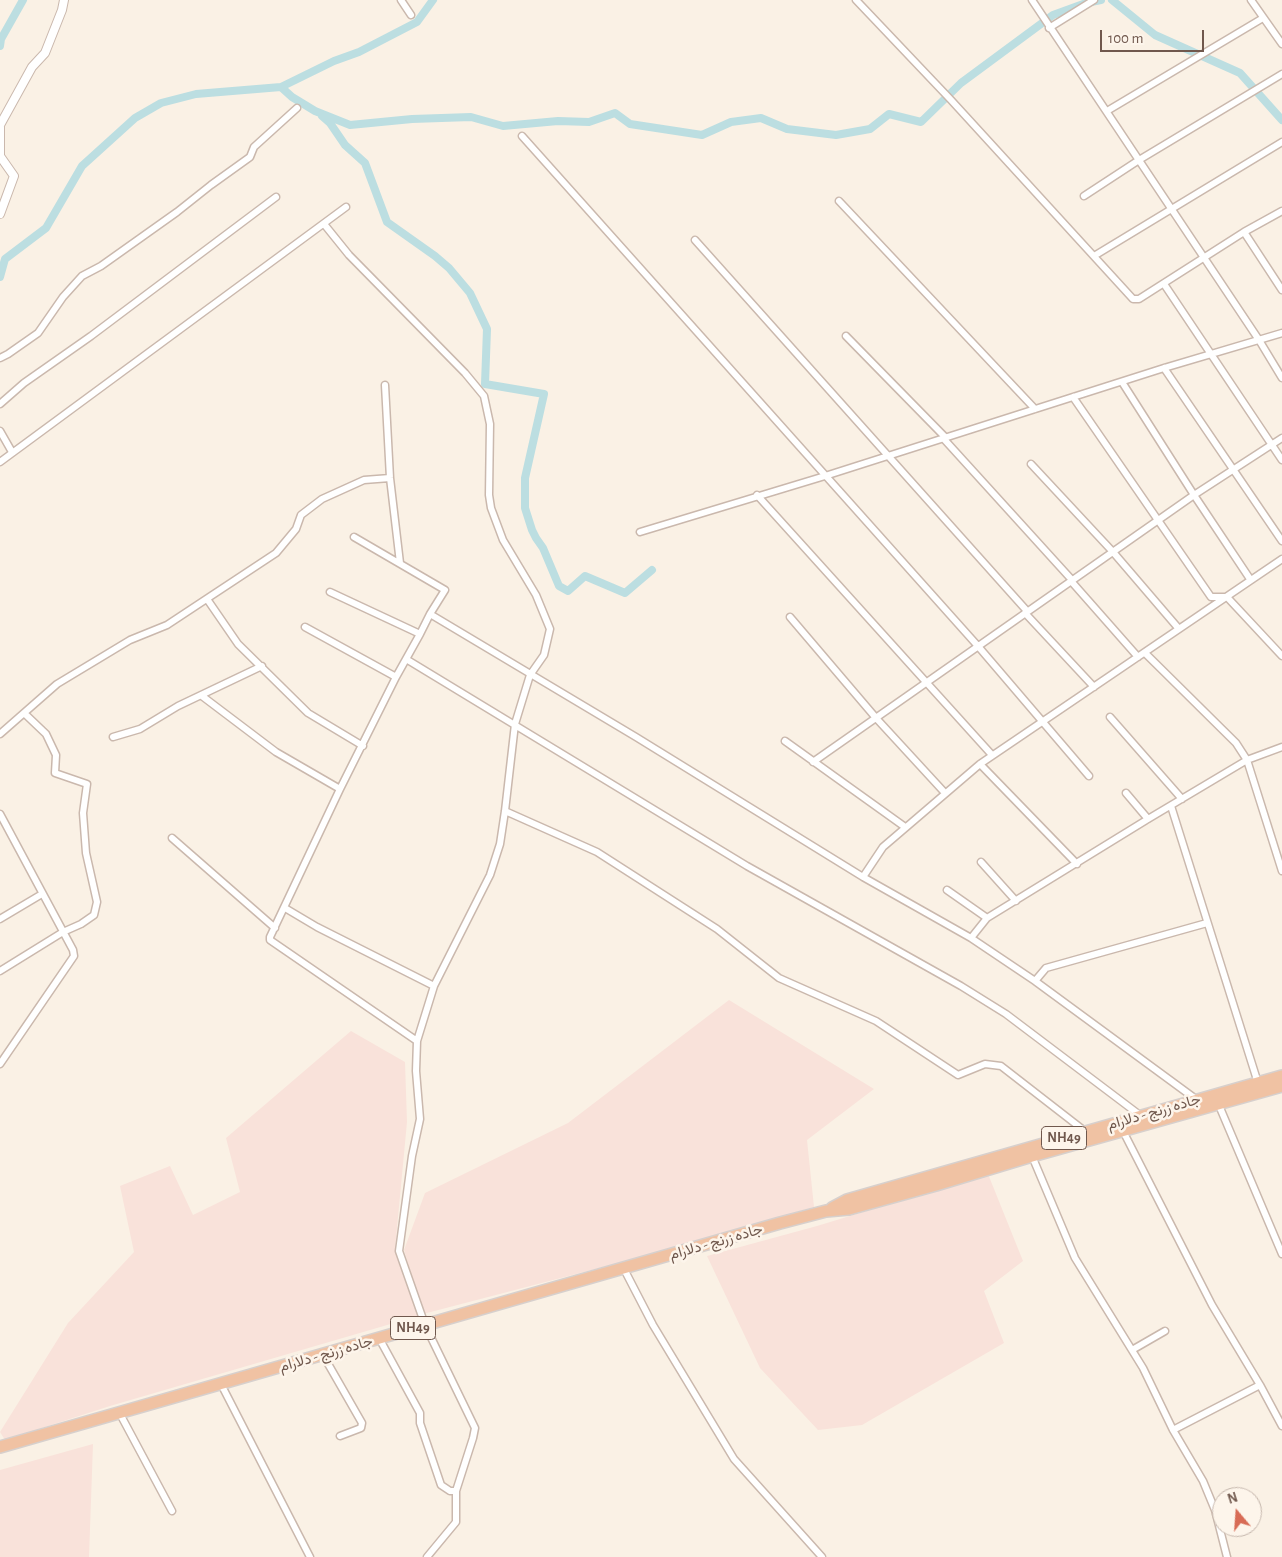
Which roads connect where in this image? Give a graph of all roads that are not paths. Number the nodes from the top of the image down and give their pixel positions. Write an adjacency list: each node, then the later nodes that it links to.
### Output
1 (64, 0): 14 (street)
2 (401, 0): 7 (street)
3 (856, 0): 28 (street)
4 (1032, 0): 9 (street)
5 (1094, 0): 9 (street)
6 (1251, 0): 8 (street)
7 (411, 15)
8 (1263, 18): 10 (street); 13 (street)
9 (1049, 28): 13 (street)
10 (1282, 44)
11 (1282, 74): 17 (street)
12 (297, 108): 36 (street)
13 (1107, 111): 17 (street)
14 (0, 126): 24 (street)
15 (522, 136): 54 (street)
16 (1282, 142): 22 (street)
17 (1139, 160): 18 (street); 22 (street)
18 (1084, 196)
19 (276, 197): 42 (street)
20 (839, 201): 43 (street)
21 (346, 207): 25 (street)
22 (1172, 209): 28 (street); 29 (street)
23 (1282, 211): 26 (street)
24 (0, 214)
25 (324, 224): 48 (street); 82 (street)
26 (1244, 232): 29 (street); 31 (street)
27 (695, 240): 49 (street)
28 (1094, 256): 30 (street)
29 (1204, 257): 30 (street); 34 (street)
30 (1164, 284): 35 (street)
31 (1282, 290)
32 (1282, 333): 34 (street)
33 (846, 336): 45 (street)
34 (1260, 340): 35 (street); 38 (street)
35 (1211, 355): 37 (street); 47 (street)
36 (0, 358)
37 (1164, 368): 39 (street); 53 (street)
38 (1282, 378)
39 (1122, 382): 41 (street); 57 (street)
40 (385, 385): 55 (street)
41 (1073, 397): 43 (street); 58 (street)
42 (0, 404)
43 (1035, 409): 45 (street)
44 (0, 430): 48 (street)
45 (944, 437): 49 (street); 66 (street)
46 (1282, 438): 47 (street)
47 (1272, 445): 50 (street); 53 (street)
48 (12, 452): 51 (street)
49 (888, 455): 54 (street); 70 (street)
50 (1282, 460)
51 (0, 462)
52 (1031, 464): 62 (street)
53 (1233, 470): 57 (street); 61 (street)
54 (825, 476): 56 (street); 76 (street)
55 (390, 478): 64 (street); 69 (street)
56 (757, 495): 59 (street); 84 (street)
57 (1194, 495): 58 (street); 65 (street)
58 (1159, 521): 62 (street); 68 (street)
59 (640, 532)
60 (354, 537): 64 (street)
61 (1282, 541)
62 (1113, 552): 66 (street); 74 (street)
63 (1282, 559): 65 (street)
64 (400, 563): 71 (street)
65 (1250, 579): 68 (street)
66 (1072, 581): 70 (street); 79 (street)
67 (330, 592): 75 (street)
68 (1227, 597): 74 (street); 78 (street)
69 (207, 600): 81 (street); 87 (street)
70 (1026, 612): 76 (street); 85 (street)
71 (430, 614): 75 (street); 82 (street)
72 (790, 617): 89 (street)
73 (305, 627): 83 (street)
74 (1180, 629): 77 (street)
75 (420, 634): 80 (street)
76 (977, 645): 84 (street); 90 (street)
77 (1145, 653): 79 (street); 98 (street)
78 (1282, 656)
79 (1138, 657): 85 (street)
80 (406, 659): 83 (street); 91 (street)
81 (262, 666): 86 (street); 95 (street)
82 (530, 675): 91 (street); 115 (street)
83 (396, 677): 95 (street)
84 (926, 681): 89 (street); 97 (street)
85 (1094, 687): 90 (street)
86 (202, 696): 93 (street); 102 (street)
87 (24, 713): 92 (street); 124 (street)
88 (1110, 717): 105 (street)
89 (876, 718): 99 (street); 103 (street)
90 (1043, 721): 97 (street); 101 (street)
91 (516, 724): 107 (street); 136 (street)
92 (0, 734)
93 (113, 737)
94 (785, 741): 99 (street)
95 (362, 746): 102 (street)
96 (1282, 747): 98 (street)
97 (992, 756): 100 (street)
98 (1247, 760): 105 (street); 114 (street)
99 (813, 762): 110 (street)
100 (980, 764): 103 (street); 113 (street)
101 (1088, 776)
102 (340, 790): 119 (street)
103 (945, 793): 110 (street)
104 (1126, 793): 109 (street)
105 (1182, 799): 106 (street)
106 (1171, 806): 109 (street); 122 (street)
107 (505, 811): 128 (street); 138 (street)
108 (0, 814): 117 (street)
109 (1148, 819): 113 (street)
110 (905, 827): 115 (street)
111 (172, 838): 123 (street)
112 (981, 862): 118 (street)
113 (1077, 864): 118 (street)
114 (1282, 871)
115 (863, 877): 125 (street)
116 (947, 890): 120 (street)
117 (42, 894): 121 (street); 124 (street)
118 (1016, 901): 120 (street)
119 (285, 908): 123 (street); 128 (street)
120 (987, 918): 125 (street)
121 (0, 919)
122 (1207, 923): 127 (street); 132 (street)
123 (275, 928): 129 (street)
124 (63, 932): 126 (street); 130 (street)
125 (971, 938): 127 (street)
126 (0, 971)
127 (1036, 981): 134 (street)
128 (434, 986): 129 (street)
129 (417, 1041): 143 (street)
130 (0, 1064)
131 (1282, 1076): 132 (highway, جاده زرنج - دلارام / NH49)
132 (1258, 1083): 134 (highway, جاده زرنج - دلارام / NH49)
133 (1282, 1086): 135 (highway, جاده زرنج - دلارام / NH49)
134 (1197, 1100): 136 (highway, جاده زرنج - دلارام / NH49)
135 (1218, 1103): 137 (highway, جاده زرنج - دلارام / NH49); 141 (street)
136 (1141, 1116): 138 (highway, جاده زرنج - دلارام / NH49)
137 (1122, 1131): 139 (highway, جاده زرنج - دلارام / NH49); 149 (street)
138 (1086, 1132): 140 (highway, جاده زرنج - دلارام / NH49)
139 (1032, 1156): 140 (highway, جاده زرنج - دلارام / NH49); 146 (street)
140 (826, 1211): 142 (highway, جاده زرنج - دلارام / NH49)
141 (1282, 1254)
142 (624, 1269): 143 (highway, جاده زرنج - دلارام / NH49); 159 (street)
143 (425, 1325): 145 (highway, جاده زرنج - دلارام / NH49); 155 (street)
144 (1165, 1331): 146 (street)
145 (380, 1338): 147 (highway, جاده زرنج - دلارام / NH49); 155 (street)
146 (1132, 1350): 152 (street)
147 (323, 1355): 148 (highway, جاده زرنج - دلارام / NH49); 153 (street)
148 (221, 1384): 150 (highway, جاده زرنج - دلارام / NH49); 157 (street)
149 (1260, 1385): 151 (street); 152 (street)
150 (120, 1412): 154 (highway, جاده زرنج - دلارام / NH49); 156 (street)
151 (1282, 1426)
152 (1173, 1430): 160 (street)
153 (340, 1436)
154 (0, 1448)
155 (456, 1491): 158 (street)
156 (172, 1511)
157 (310, 1557)
158 (427, 1557)
159 (822, 1557)
160 (1227, 1557)

